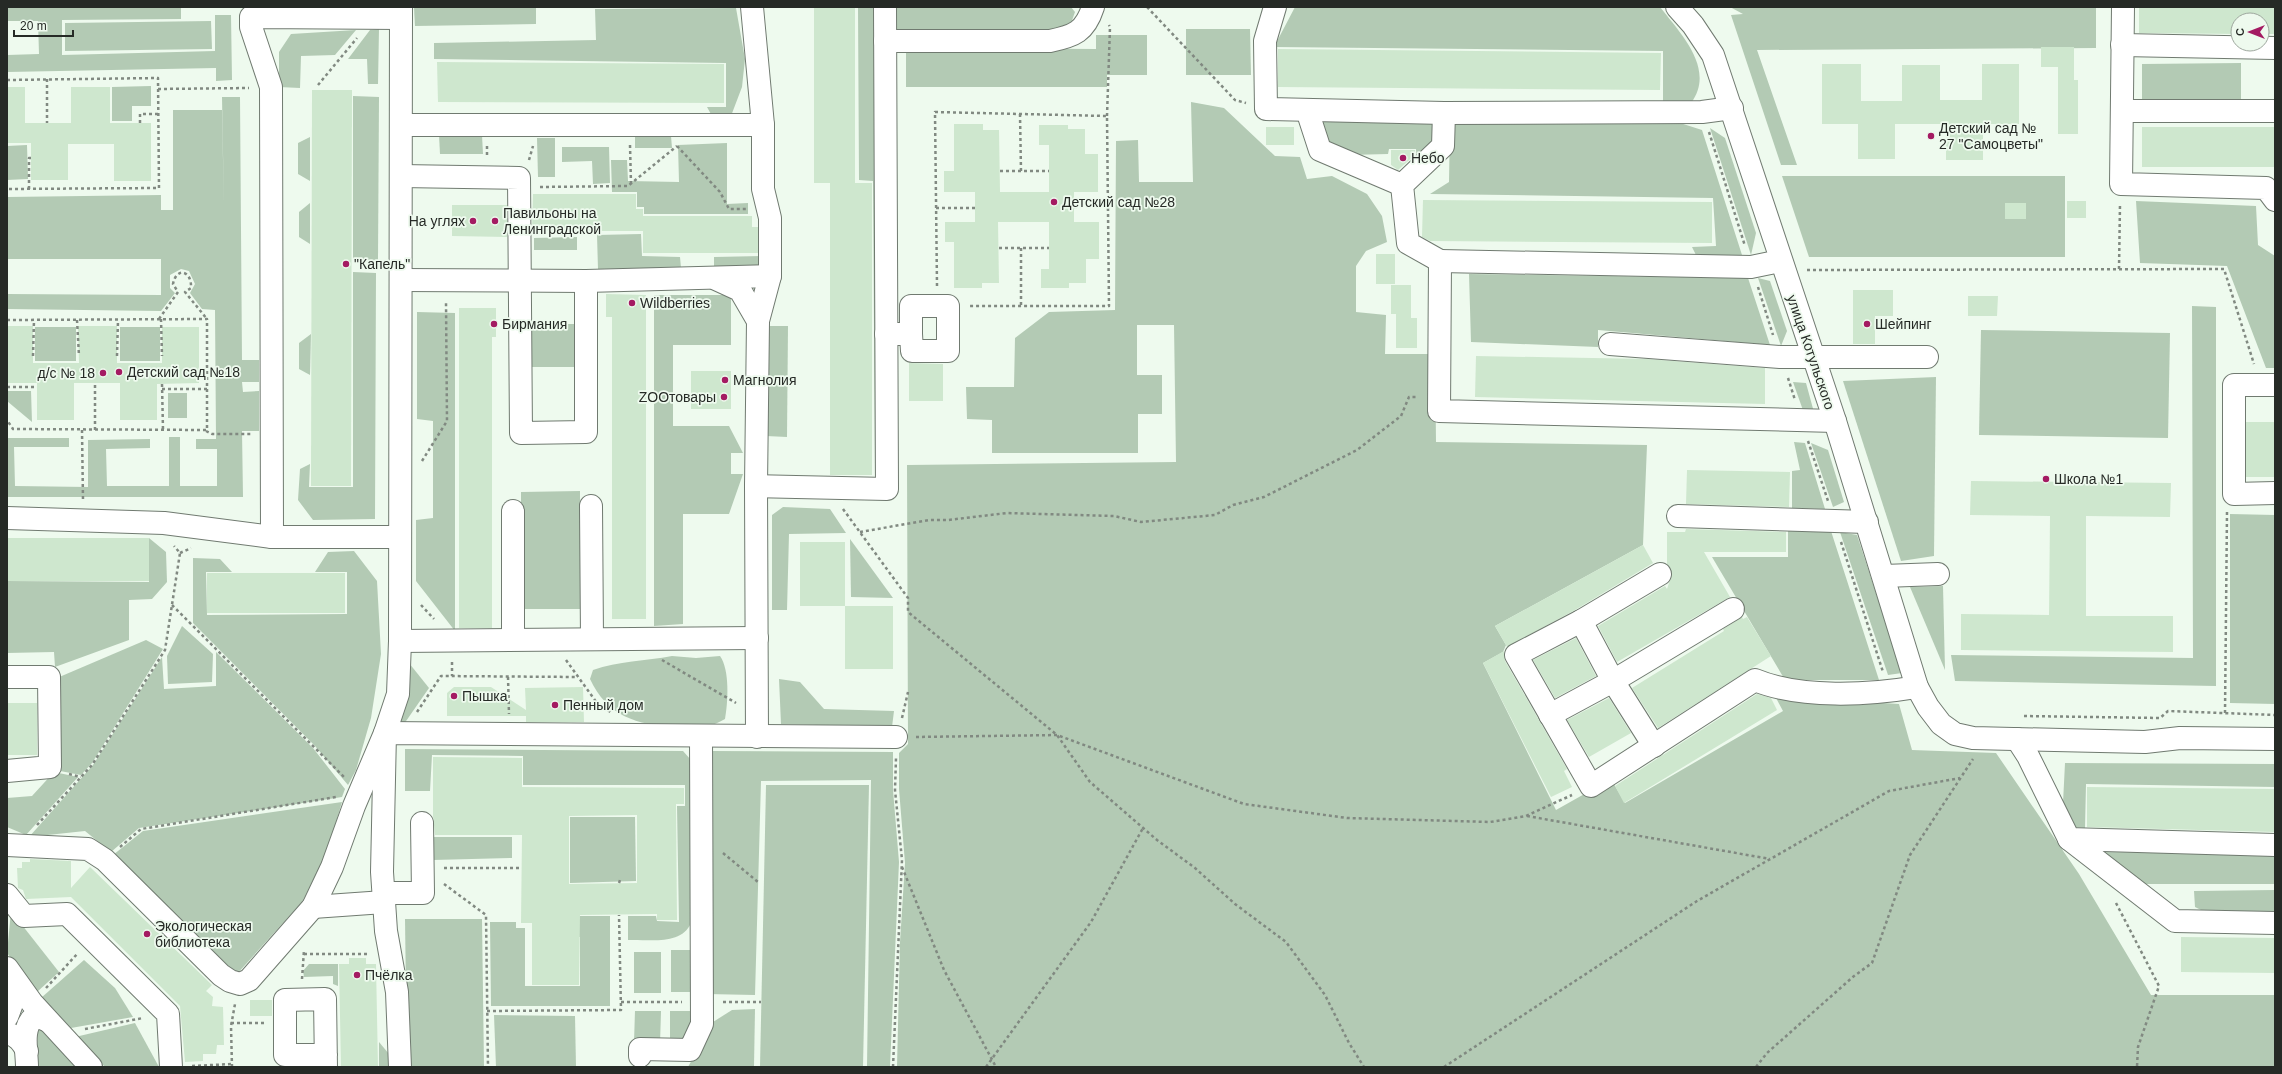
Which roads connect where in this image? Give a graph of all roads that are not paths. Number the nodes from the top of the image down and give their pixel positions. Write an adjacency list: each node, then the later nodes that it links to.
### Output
1 (752, 7): 18 (street)
2 (885, 7): 9 (street)
3 (1275, 7): 13 (street)
4 (1677, 7): 12 (street, улица Котульского)
5 (2123, 7): 10 (street)
6 (1093, 8): 9 (street)
7 (251, 12): 8 (street); 44 (street)
8 (401, 13): 17 (street)
9 (885, 42): 30 (street)
10 (2122, 45): 11 (street); 14 (street)
11 (2275, 48)
12 (1732, 108): 16 (street); 23 (street, улица Котульского)
13 (1307, 110): 16 (street); 20 (street)
14 (2122, 111): 15 (street); 21 (street)
15 (2275, 111)
16 (1444, 112): 20 (street)
17 (401, 125): 18 (street); 19 (street)
18 (763, 125): 24 (street)
19 (402, 176): 26 (street); 28 (street)
20 (1402, 185): 22 (street)
21 (2275, 200)
22 (1440, 261): 23 (street); 36 (street)
23 (1782, 266): 33 (street, улица Котульского)
24 (770, 276): 25 (street); 29 (street)
25 (714, 278): 27 (street); 29 (street)
26 (402, 280): 28 (street); 45 (street)
27 (586, 281): 28 (street); 28 (street)
28 (520, 282)
29 (758, 321): 37 (street)
30 (886, 334): 31 (street); 37 (street)
31 (911, 334): 31 (street)
32 (1610, 344): 33 (street)
33 (1813, 357): 34 (street); 36 (street, улица Котульского)
34 (1927, 357)
35 (2268, 385): 38 (street)
36 (1835, 421): 43 (street, улица Котульского)
37 (756, 486): 51 (street)
38 (2275, 493)
39 (591, 506): 53 (street)
40 (513, 511): 52 (street)
41 (1678, 516): 43 (street)
42 (7, 518): 44 (street)
43 (1867, 522): 48 (street, улица Котульского)
44 (272, 537): 45 (street)
45 (399, 538): 54 (street)
46 (1660, 574): 50 (street)
47 (1938, 574): 48 (street)
48 (1884, 576): 57 (street, улица Котульского)
49 (1733, 609): 56 (street)
50 (1581, 621): 56 (street); 58 (street)
51 (757, 638): 53 (street); 61 (street)
52 (514, 639): 53 (street); 54 (street)
53 (592, 639)
54 (400, 641): 59 (street)
55 (7, 677): 66 (street)
56 (1613, 681): 58 (street); 65 (street)
57 (1918, 687): 63 (street, улица Котульского); 65 (street)
58 (1550, 715): 65 (street)
59 (395, 733): 60 (street); 72 (street); 73 (street)
60 (701, 737): 61 (street); 80 (street)
61 (757, 737): 62 (street)
62 (896, 738)
63 (2017, 739): 64 (street, улица Котульского); 68 (street)
64 (2275, 739)
65 (1654, 746)
66 (7, 771)
67 (422, 822): 72 (street)
68 (2069, 840): 69 (street); 74 (street)
69 (2275, 845)
70 (12, 846): 73 (street)
71 (7, 895): 84 (street)
72 (384, 898): 73 (street); 85 (street)
73 (313, 907)
74 (2275, 923)
75 (7, 969): 76 (street); 77 (street)
76 (7, 1017)
77 (43, 1019): 78 (street); 81 (street); 83 (street)
78 (7, 1025)
79 (7, 1033): 81 (street)
80 (640, 1056)
81 (27, 1059)
82 (326, 1061): 82 (street)
83 (91, 1067)
84 (171, 1067)
85 (400, 1067)

